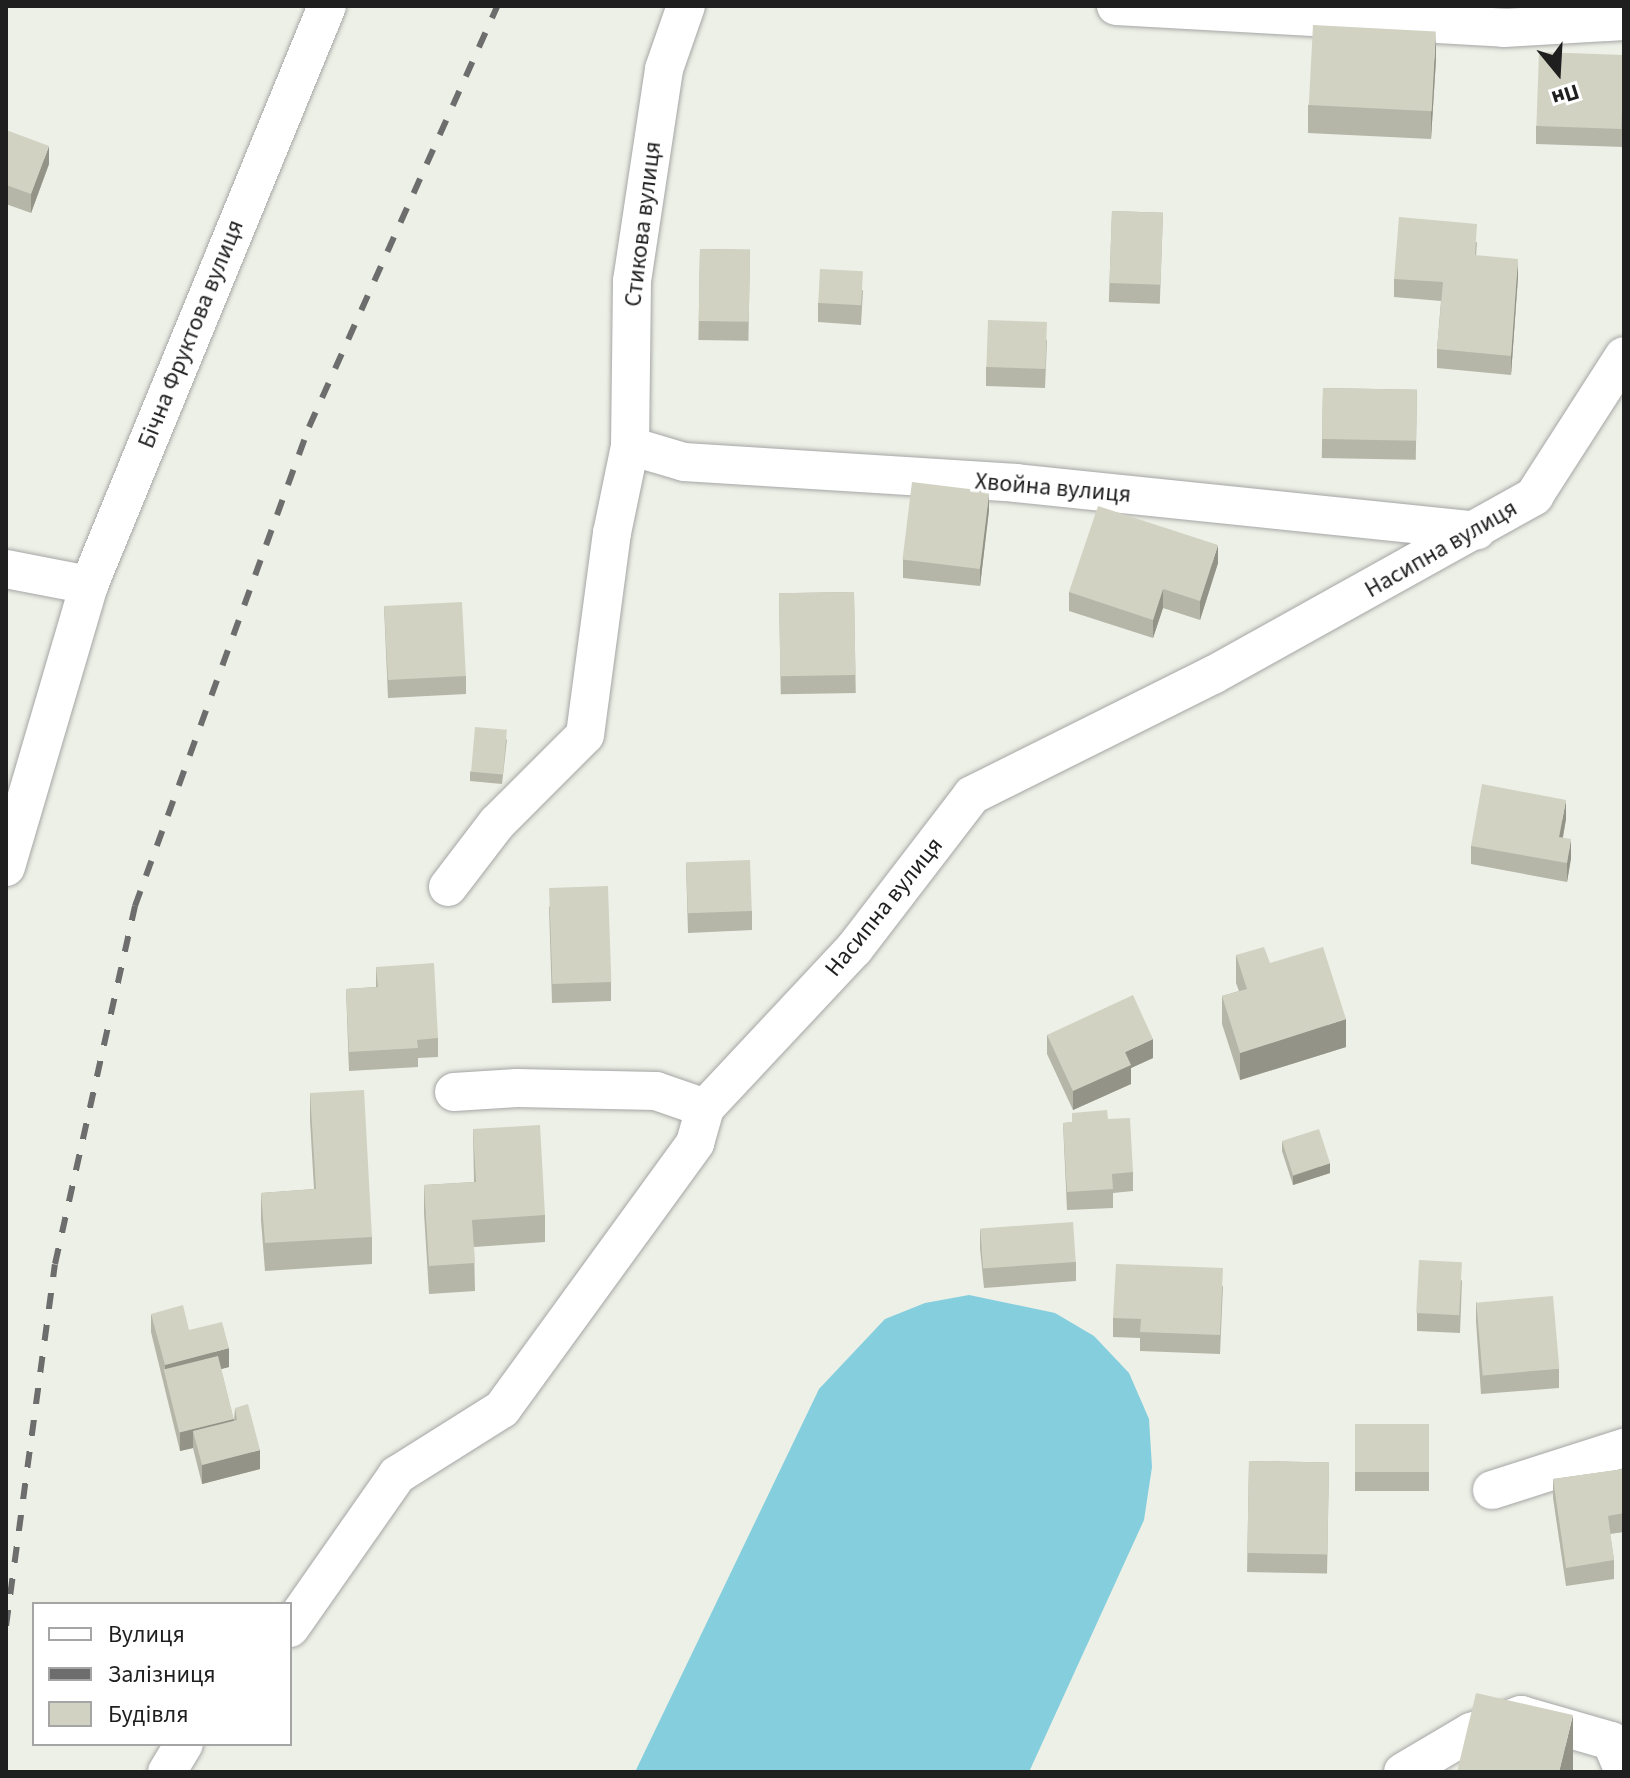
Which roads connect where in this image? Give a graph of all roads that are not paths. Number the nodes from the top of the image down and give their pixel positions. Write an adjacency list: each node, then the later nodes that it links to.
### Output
1 (327, 6): 9 (street, Бічна Фруктова вулиця)
2 (686, 6): 6 (street, Стикова вулиця)
3 (1116, 6): 4 (street)
4 (1624, 21)
5 (1624, 356): 7 (street, Насипна вулиця)
6 (630, 446): 7 (street, Хвойна вулиця); 11 (street, Стикова вулиця)
7 (1477, 531): 13 (street, Насипна вулиця)
8 (6, 569): 9 (street)
9 (89, 585): 10 (street, Бічна Фруктова вулиця)
10 (6, 867)
11 (448, 887)
12 (454, 1092): 13 (street)
13 (705, 1108): 16 (street, Насипна вулиця)
14 (1624, 1448): 15 (street)
15 (1492, 1490)
16 (292, 1625)
17 (183, 1746): 19 (street)
18 (1624, 1771): 20 (street)
19 (167, 1772)
20 (1403, 1772)

